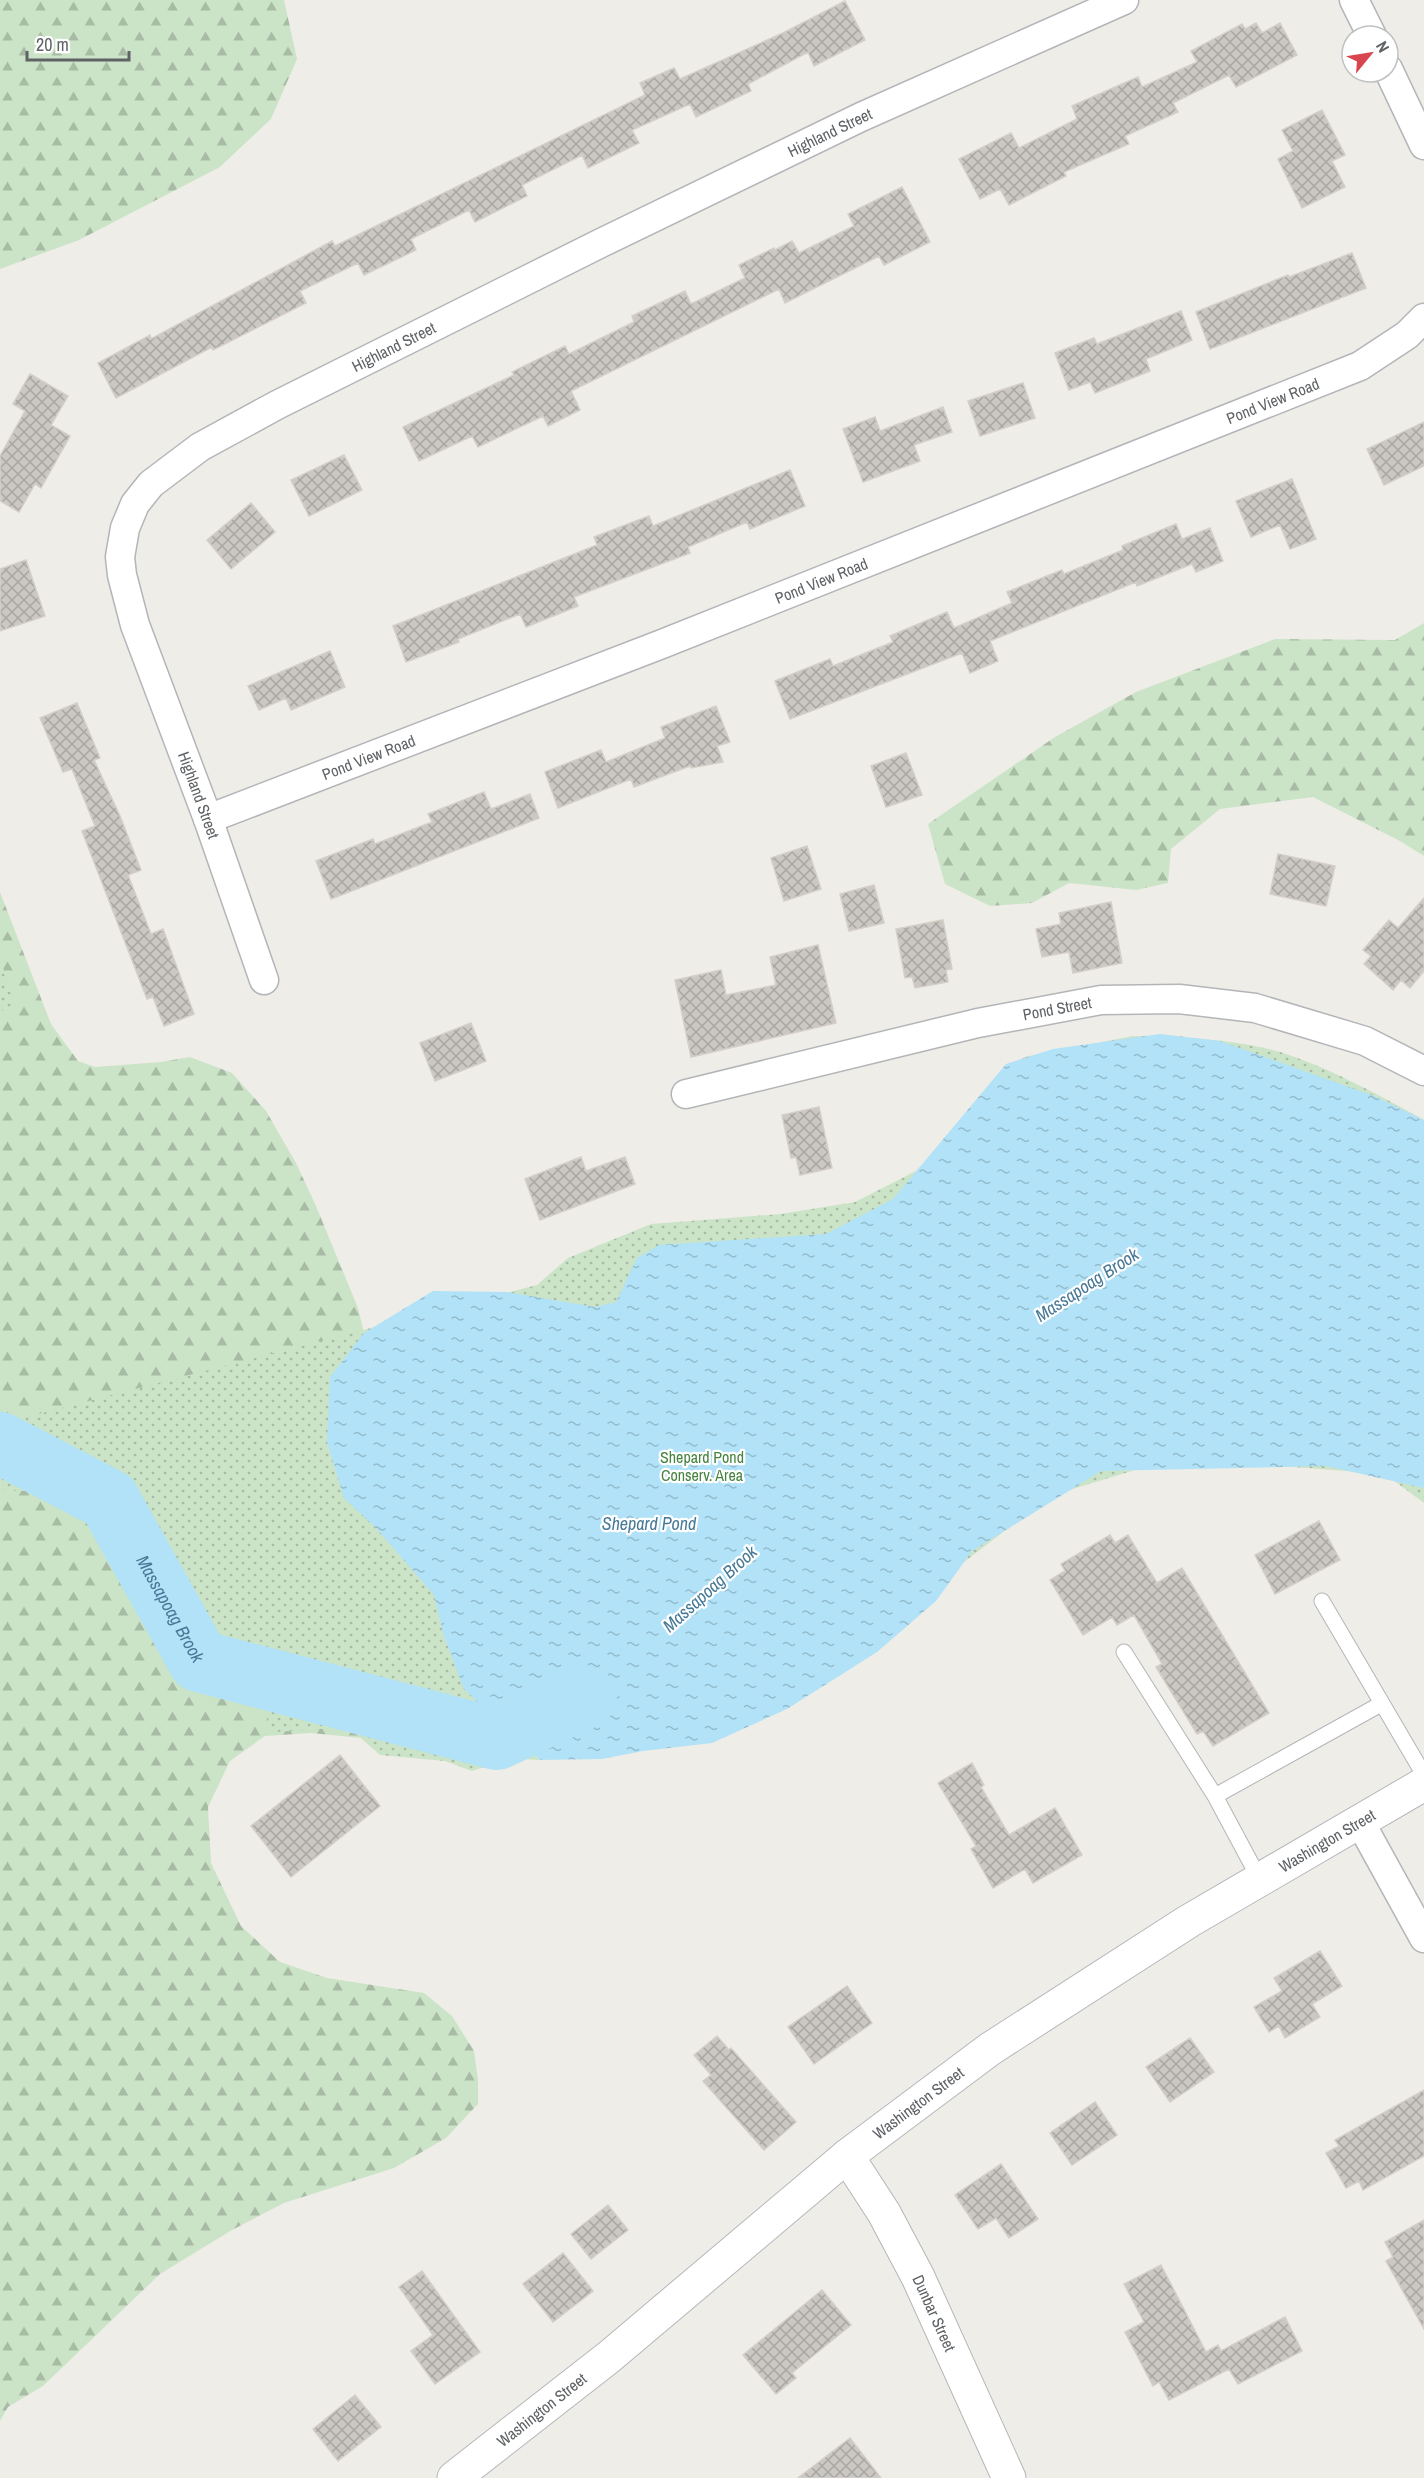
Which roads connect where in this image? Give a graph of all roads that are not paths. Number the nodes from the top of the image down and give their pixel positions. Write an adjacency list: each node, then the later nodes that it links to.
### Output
1 (1124, 0): 7 (street, Highland Street)
2 (1354, 0): 3 (street)
3 (1366, 24)
4 (1395, 84): 5 (street)
5 (1424, 145)
6 (1424, 318): 7 (street, Pond View Road)
7 (208, 819): 8 (street, Highland Street)
8 (264, 980)
9 (1424, 1071): 10 (street, Pond Street)
10 (686, 1094)
11 (1322, 1601): 13 (lane)
12 (1124, 1652): 16 (lane)
13 (1381, 1704): 14 (lane); 16 (lane)
14 (1424, 1775)
15 (1424, 1785): 17 (main road, Washington Street)
16 (1215, 1796): 18 (lane)
17 (1360, 1822): 18 (main road, Washington Street); 19 (street)
18 (1260, 1880): 20 (main road, Washington Street)
19 (1424, 1938)
20 (847, 2156): 21 (main road, Washington Street); 22 (main road, Dunbar Street)
21 (454, 2478)
22 (1010, 2478)

